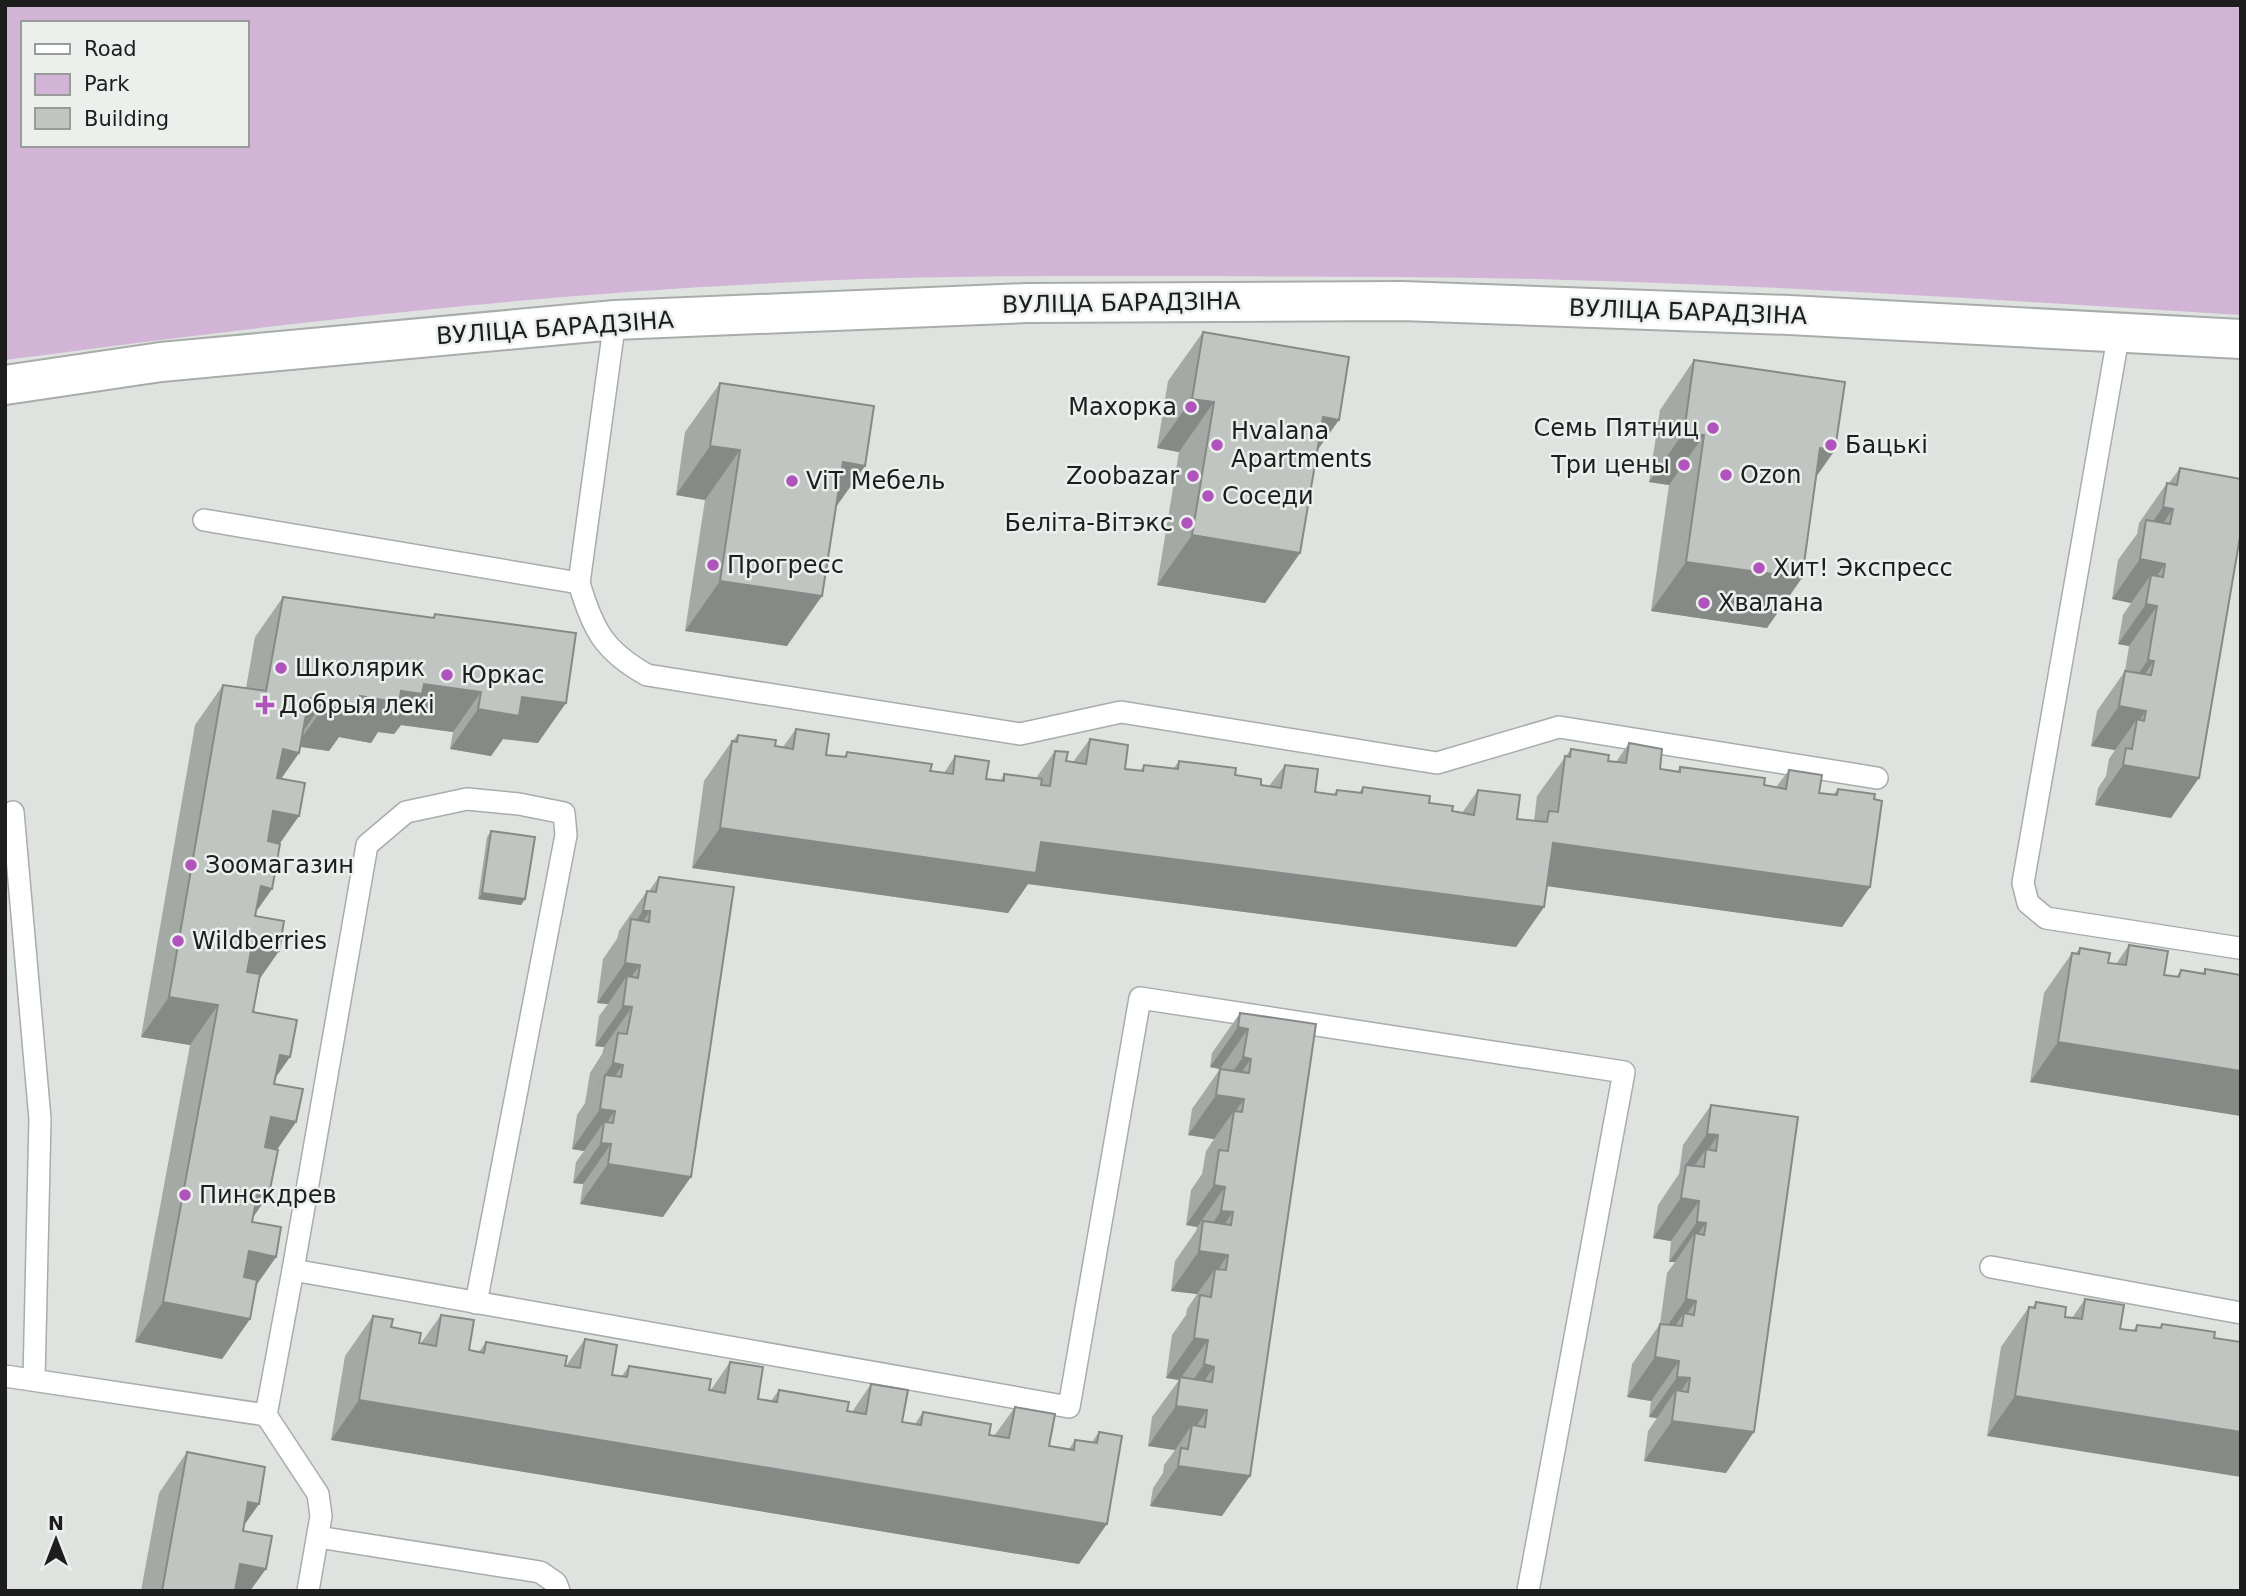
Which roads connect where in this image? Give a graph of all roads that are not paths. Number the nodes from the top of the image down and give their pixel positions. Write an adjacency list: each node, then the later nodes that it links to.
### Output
1 (615, 320): 2 (street, ВУЛІЦА БАРАДЗІНА); 4 (street, ВУЛІЦА БАРАДЗІНА); 6 (lane)
2 (2119, 332): 3 (street, ВУЛІЦА БАРАДЗІНА); 9 (lane)
3 (2241, 339)
4 (5, 385)
5 (204, 520): 6 (lane)
6 (579, 583): 7 (lane)
7 (1877, 778)
8 (13, 812): 15 (lane)
9 (2240, 945)
10 (1991, 1267): 13 (lane)
11 (293, 1270): 12 (lane); 12 (lane); 16 (lane)
12 (476, 1303): 20 (lane)
13 (2241, 1313)
14 (5, 1376): 15 (lane)
15 (34, 1380): 16 (lane)
16 (266, 1415): 17 (lane)
17 (318, 1537): 18 (lane); 19 (lane)
18 (308, 1591)
19 (559, 1591)
20 (1528, 1591)

